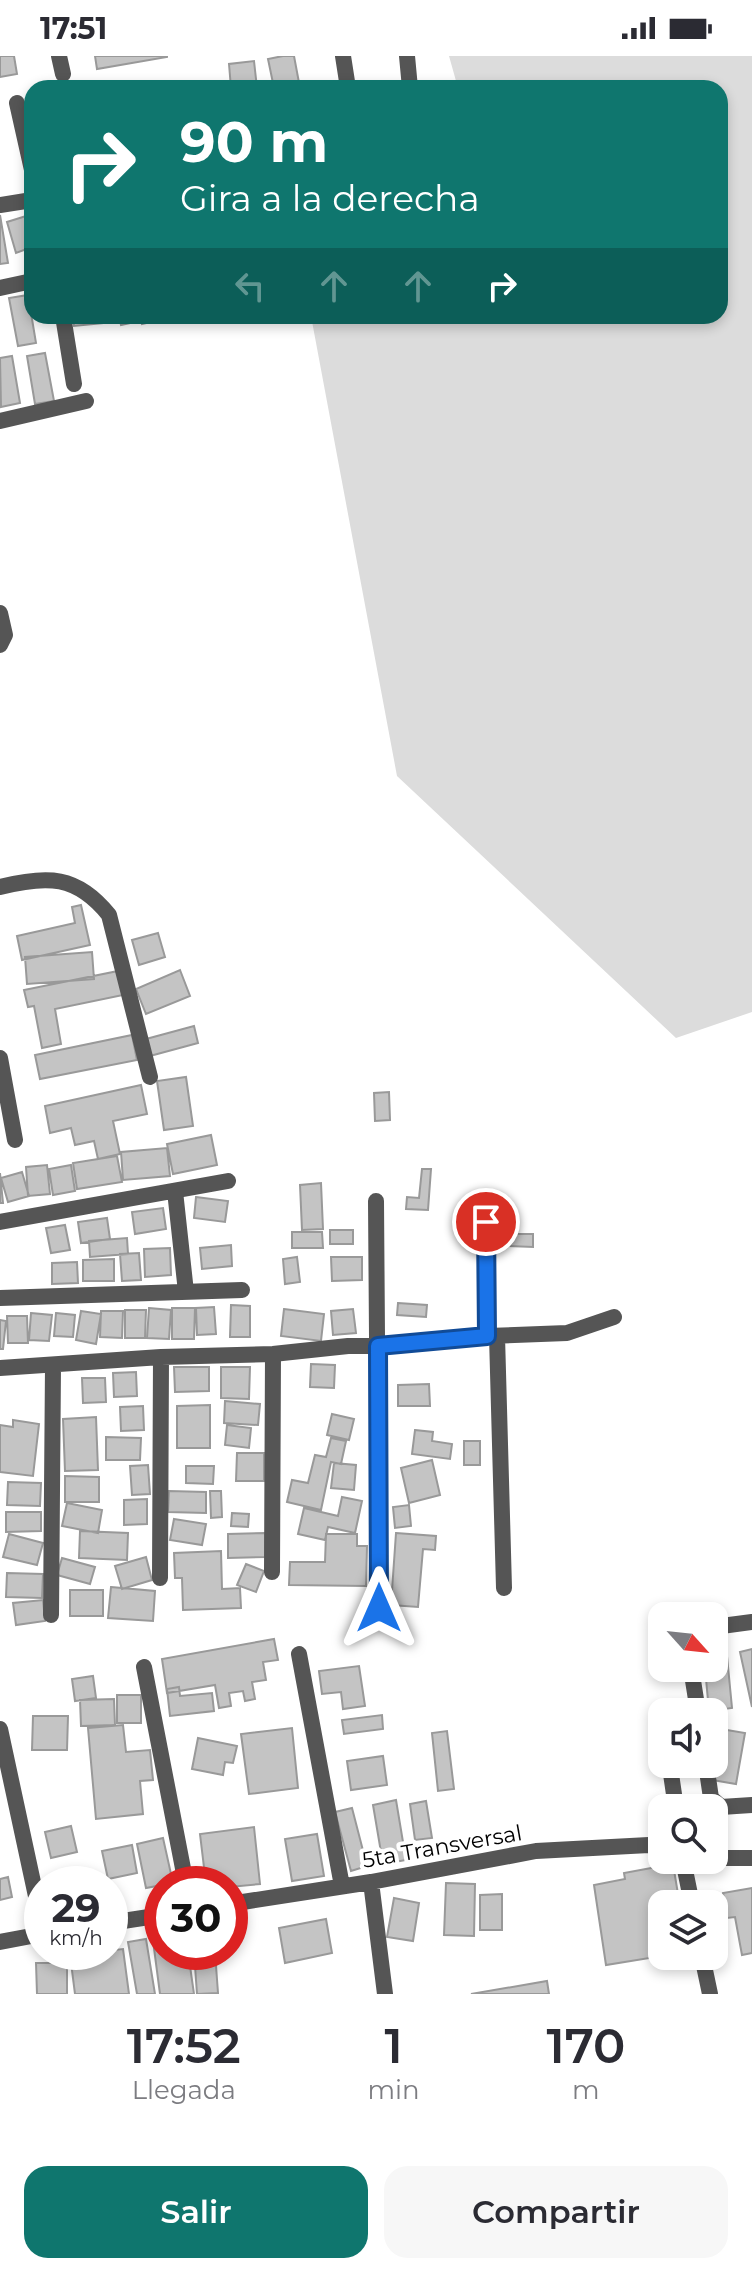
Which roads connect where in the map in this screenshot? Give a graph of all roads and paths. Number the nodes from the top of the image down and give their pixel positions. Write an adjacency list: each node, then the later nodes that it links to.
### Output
1 (59, 56): 4 (street)
2 (343, 56): 5 (street)
3 (407, 56): 6 (street)
4 (63, 74)
5 (347, 80)
6 (409, 80)
7 (17, 103): 8 (street)
8 (24, 134)
9 (24, 201): 10 (street)
10 (0, 205)
11 (24, 283): 12 (street)
12 (0, 288)
13 (64, 324): 14 (street)
14 (74, 384)
15 (86, 401): 16 (street)
16 (0, 421)
17 (0, 613): 18 (street)
18 (0, 645)
19 (0, 887): 21 (street)
20 (0, 1058): 22 (street)
21 (150, 1077)
22 (15, 1140)
23 (228, 1181): 24 (street)
24 (175, 1191): 26 (street); 29 (street)
25 (376, 1201): 33 (street)
26 (0, 1222)
27 (486, 1222): 32 (street)
28 (242, 1290): 29 (street)
29 (186, 1292): 30 (street)
30 (0, 1298)
31 (614, 1317): 32 (street)
32 (492, 1336): 33 (street); 40 (street)
33 (378, 1346): 34 (street); 41 (street)
34 (273, 1354): 35 (street); 38 (street)
35 (161, 1357): 36 (street); 39 (street)
36 (53, 1366): 37 (street); 42 (street)
37 (0, 1368)
38 (272, 1572)
39 (160, 1578)
40 (504, 1588)
41 (379, 1608)
42 (51, 1615)
43 (752, 1622): 44 (street)
44 (728, 1625)
45 (299, 1654): 56 (street)
46 (144, 1667): 54 (street)
47 (0, 1729): 53 (street)
48 (708, 1778): 49 (street)
49 (752, 1805)
50 (648, 1845): 55 (street, 5ta Transversal)
51 (728, 1858): 52 (street)
52 (752, 1858)
53 (30, 1866)
54 (183, 1866)
55 (371, 1882): 56 (street, 5ta Transversal); 61 (street)
56 (342, 1886): 57 (street, 5ta Transversal)
57 (248, 1901)
58 (24, 1937): 59 (street)
59 (0, 1942)
60 (705, 1970): 62 (street)
61 (385, 1994)
62 (710, 1994)

